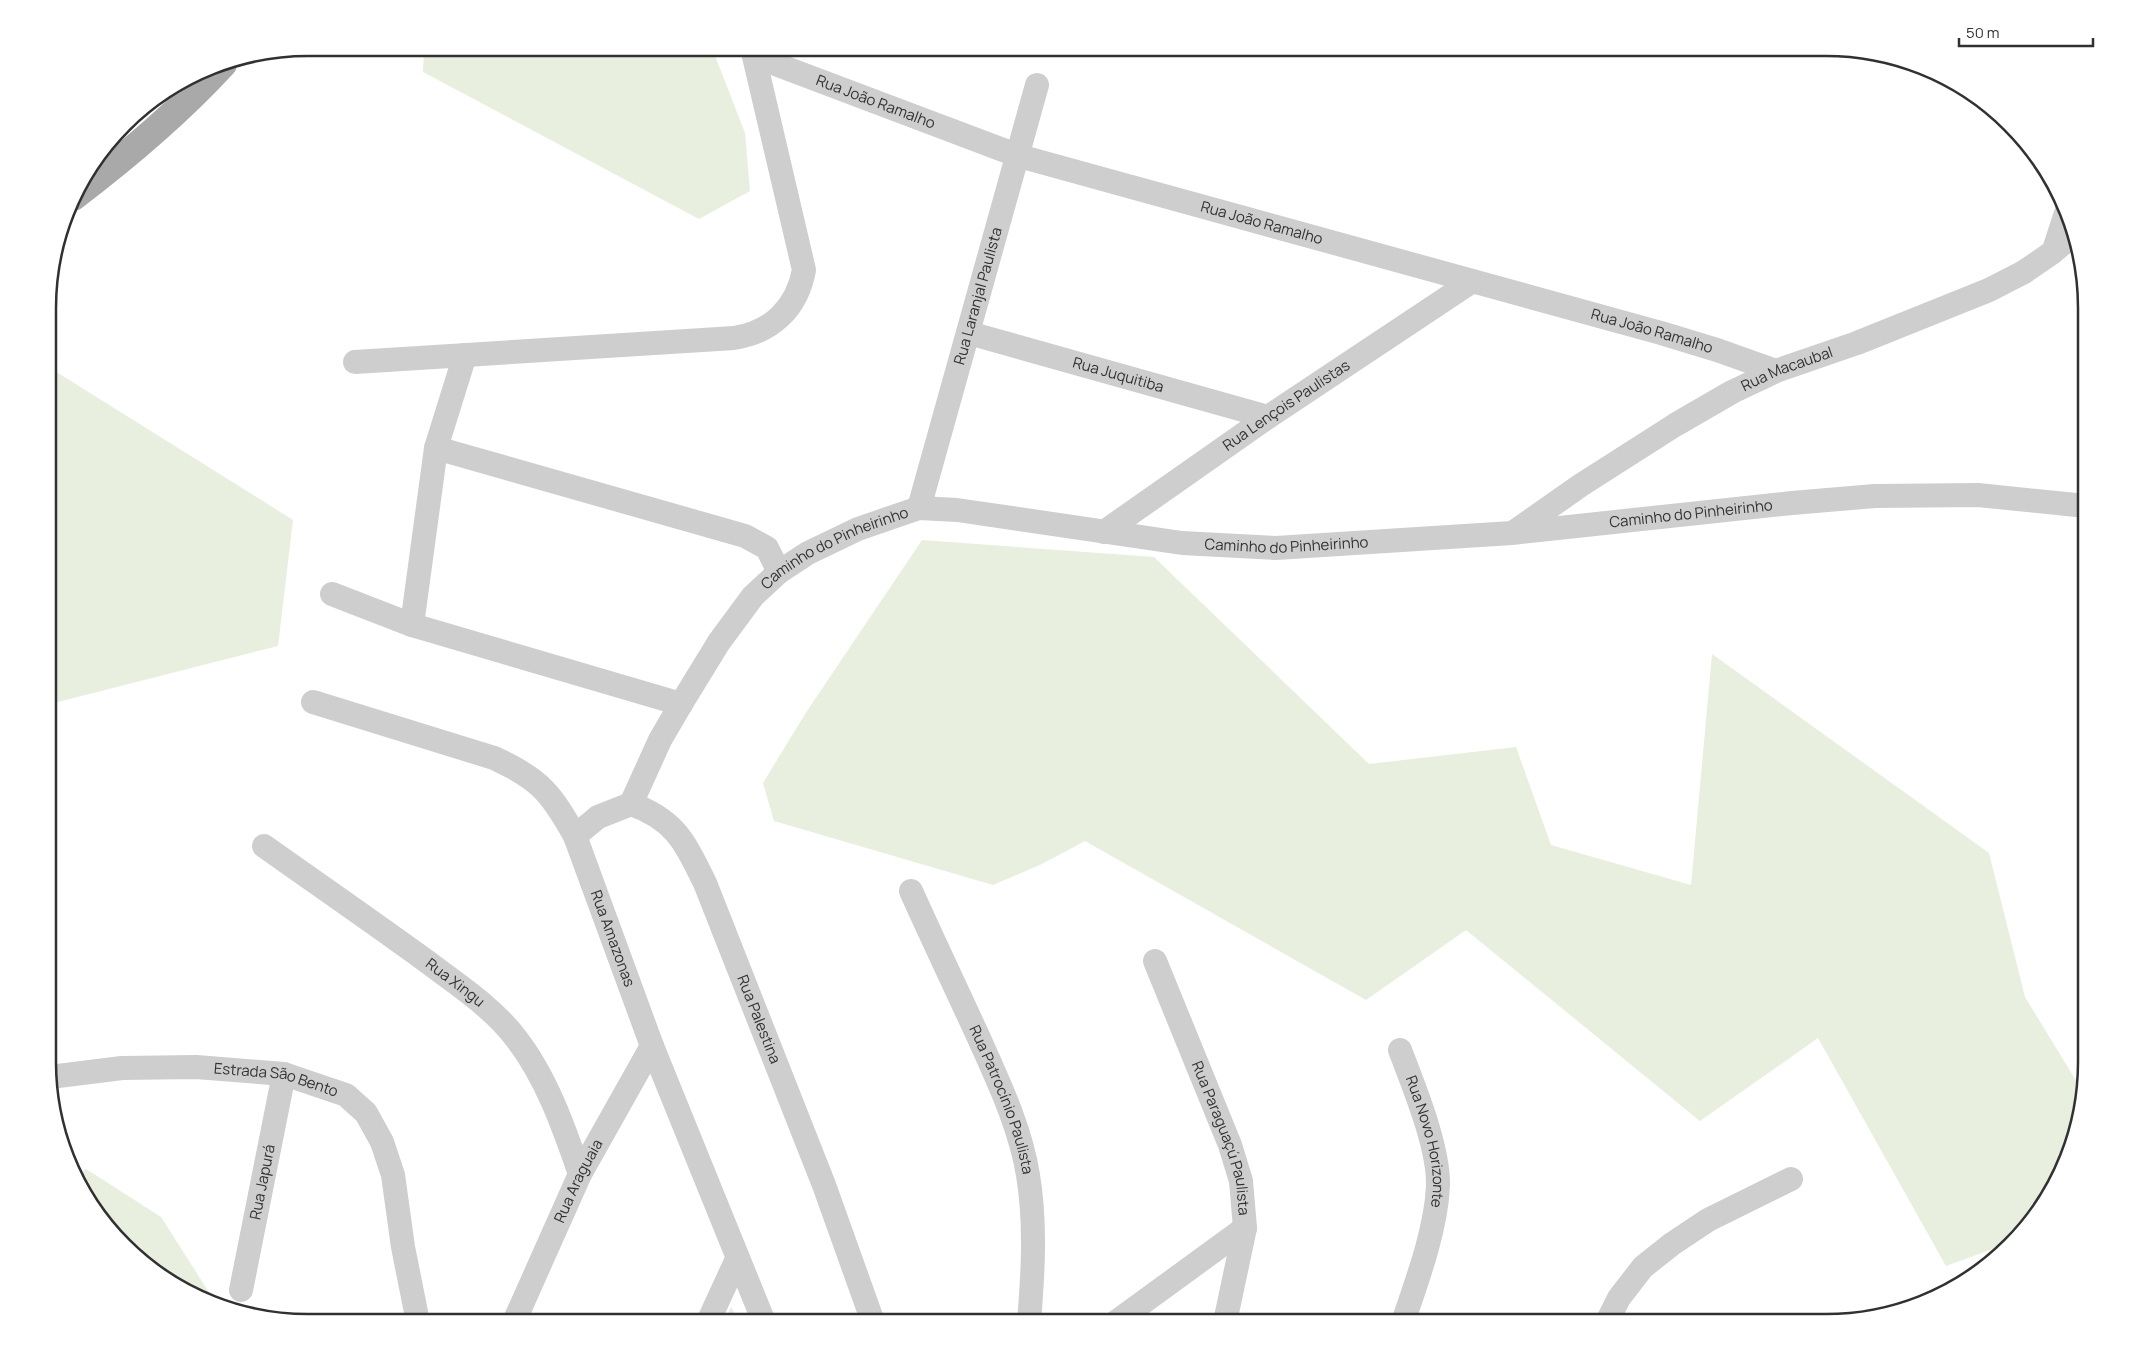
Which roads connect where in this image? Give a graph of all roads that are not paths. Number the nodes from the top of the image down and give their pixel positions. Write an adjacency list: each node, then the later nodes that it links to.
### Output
1 (754, 56): 12 (street)
2 (763, 56): 5 (street, Rua João Ramalho)
3 (213, 75): 6 (main road)
4 (1038, 85): 5 (street, Rua Laranjal Paulista)
5 (1019, 156): 10 (street, Rua João Ramalho); 11 (street, Rua Laranjal Paulista)
6 (88, 185)
7 (2063, 223): 9 (street)
8 (2068, 239): 9 (street, Rua Macaubal)
9 (2053, 252): 14 (street, Rua Macaubal)
10 (1471, 282): 14 (street, Rua João Ramalho); 15 (street, Rua Lençois Paulistas)
11 (969, 333): 15 (street, Rua Juquitiba); 18 (street, Rua Laranjal Paulista)
12 (465, 355): 13 (street); 16 (street)
13 (355, 362)
14 (1776, 371): 20 (street, Rua Macaubal)
15 (1268, 417): 19 (street, Rua Lençois Paulistas)
16 (436, 448): 21 (street); 23 (street)
17 (2078, 505): 20 (street, Caminho do Pinheirinho)
18 (919, 508): 19 (street, Caminho do Pinheirinho); 21 (street, Caminho do Pinheirinho)
19 (1104, 532): 20 (street, Caminho do Pinheirinho)
20 (1512, 533)
21 (779, 572): 25 (street, Caminho do Pinheirinho)
22 (332, 594): 23 (street)
23 (412, 625): 25 (street)
24 (313, 702): 27 (street, Rua Amazonas)
25 (681, 704): 26 (street, Caminho do Pinheirinho)
26 (631, 804): 27 (street); 46 (street, Rua Palestina)
27 (575, 836): 31 (street, Rua Amazonas)
28 (264, 846): 35 (street, Rua Xingu)
29 (911, 892): 47 (street, Rua Patrocínio Paulista)
30 (1155, 961): 37 (street, Rua Paraguaçú Paulista)
31 (652, 1046): 35 (street, Rua Araguaia); 38 (street, Rua Amazonas)
32 (1400, 1050): 50 (street, Rua Novo Horizonte)
33 (284, 1074): 34 (street, Estrada São Bento); 39 (street, Rua Japurá); 41 (street, Estrada São Bento)
34 (57, 1076)
35 (580, 1174): 42 (street, Rua Araguaia)
36 (1791, 1179): 51 (street)
37 (1246, 1228): 48 (street); 49 (street, Rua Paraguaçú Paulista)
38 (737, 1259): 40 (street, Rua Amazonas); 43 (street)
39 (241, 1290)
40 (756, 1300): 44 (street); 45 (street, Rua Amazonas)
41 (416, 1314)
42 (518, 1314)
43 (712, 1314)
44 (749, 1314)
45 (761, 1314)
46 (869, 1314)
47 (1030, 1314)
48 (1127, 1314)
49 (1227, 1314)
50 (1406, 1314)
51 (1611, 1314)

